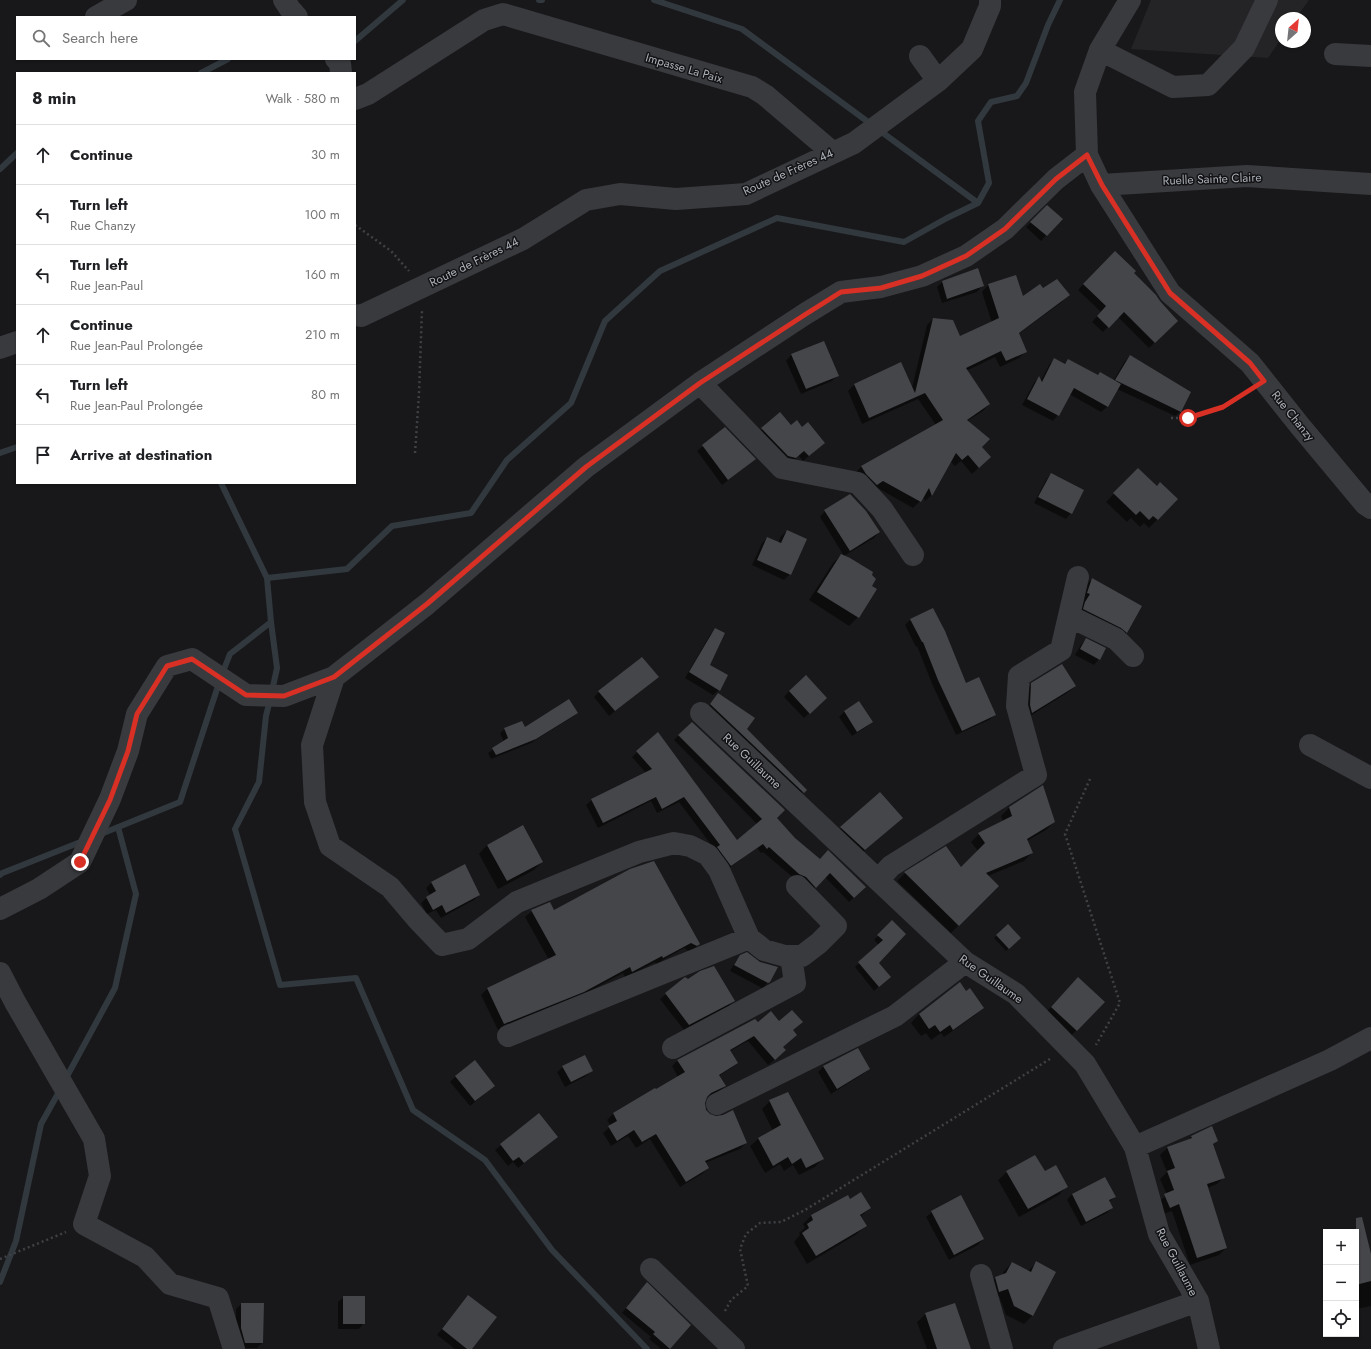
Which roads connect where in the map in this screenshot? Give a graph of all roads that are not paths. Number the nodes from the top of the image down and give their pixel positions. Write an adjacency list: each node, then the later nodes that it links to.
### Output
1 (126, 0): 6 (street)
2 (284, 0): 7 (street)
3 (990, 0): 14 (street, Route de Frères 44)
4 (1130, 0): 8 (street)
5 (1267, 0): 8 (street)
6 (98, 16)
7 (296, 16)
8 (1100, 50): 17 (street)
9 (1335, 54): 11 (street)
10 (920, 56): 14 (street)
11 (1371, 56)
12 (337, 60): 13 (street)
13 (341, 72)
14 (938, 81): 16 (street, Route de Frères 44)
15 (356, 99): 16 (street, Impasse La Paix)
16 (832, 152): 20 (street, Route de Frères 44)
17 (1087, 155): 19 (street, Rue Chanzy); 23 (street)
18 (1371, 184): 19 (street, Ruelle Sainte Claire)
19 (1102, 185): 24 (street, Rue Chanzy)
20 (356, 315)
21 (16, 342): 22 (street)
22 (0, 348)
23 (700, 383): 25 (street); 29 (street)
24 (1371, 508)
25 (912, 555)
26 (1078, 577): 27 (street)
27 (1069, 616): 28 (street); 33 (street)
28 (1133, 656)
29 (334, 677): 35 (street); 36 (street)
30 (701, 713): 33 (street, Rue Guillaume)
31 (1310, 745): 32 (street)
32 (1371, 778)
33 (878, 880): 38 (street, Rue Guillaume)
34 (796, 886): 37 (street)
35 (0, 909)
36 (749, 938): 37 (street); 41 (street)
37 (791, 956): 43 (street)
38 (965, 962): 44 (street); 45 (street, Rue Guillaume)
39 (0, 973): 40 (street)
40 (7, 1006): 49 (street)
41 (508, 1036)
42 (1371, 1038): 45 (street)
43 (673, 1048)
44 (717, 1104)
45 (1134, 1147): 48 (street, Rue Guillaume)
46 (651, 1269): 50 (street)
47 (981, 1275): 51 (street)
48 (1198, 1301): 52 (street); 53 (street, Rue Guillaume)
49 (234, 1349)
50 (734, 1349)
51 (1002, 1349)
52 (1064, 1349)
53 (1209, 1349)

